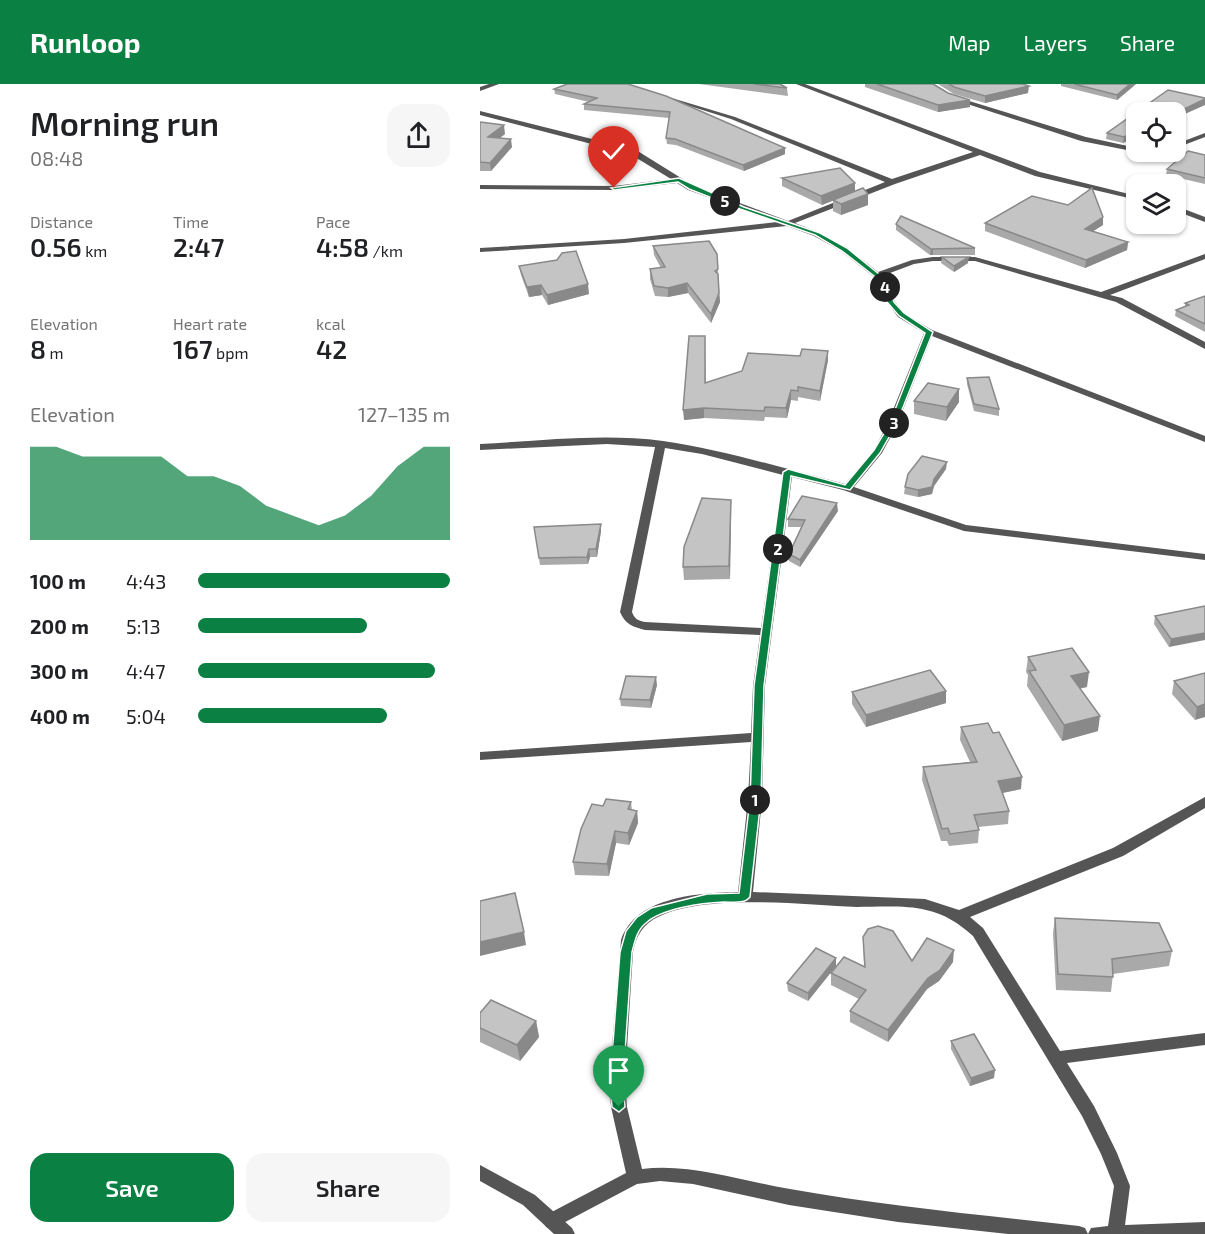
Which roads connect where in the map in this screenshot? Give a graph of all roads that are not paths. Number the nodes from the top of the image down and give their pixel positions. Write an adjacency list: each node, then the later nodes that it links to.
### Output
1 (496, 84): 4 (street)
2 (799, 84): 10 (street)
3 (929, 84): 9 (street)
4 (480, 89)
5 (647, 91): 12 (street)
6 (480, 113): 11 (street)
7 (1205, 135): 8 (street)
8 (1186, 142)
9 (1126, 148)
10 (977, 153): 12 (street); 14 (street)
11 (679, 180): 13 (street); 17 (street)
12 (892, 182): 17 (street)
13 (480, 187)
14 (1126, 195)
15 (1186, 212): 16 (street)
16 (1205, 220)
17 (789, 224): 18 (street); 20 (street)
18 (480, 250)
19 (1205, 256): 21 (street)
20 (877, 275): 21 (street); 22 (street)
21 (1102, 295): 23 (street)
22 (929, 332): 24 (street); 28 (street)
23 (1205, 346)
24 (1205, 439)
25 (661, 444): 26 (street); 27 (street); 30 (street)
26 (480, 447)
27 (788, 472): 28 (street); 30 (street)
28 (847, 488): 29 (street)
29 (1205, 557)
30 (767, 632): 31 (street)
31 (758, 737): 32 (street); 34 (street)
32 (480, 756)
33 (1205, 802): 35 (street)
34 (745, 897): 35 (street); 39 (street)
35 (959, 916): 37 (street)
36 (1205, 1039): 37 (street)
37 (1057, 1058): 46 (street)
38 (480, 1172): 40 (street)
39 (635, 1177): 40 (street); 44 (street)
40 (552, 1221): 43 (street)
41 (1205, 1230): 42 (street)
42 (1148, 1233): 46 (street)
43 (566, 1234)
44 (1079, 1234)
45 (1097, 1234): 46 (street)
46 (1115, 1234)

